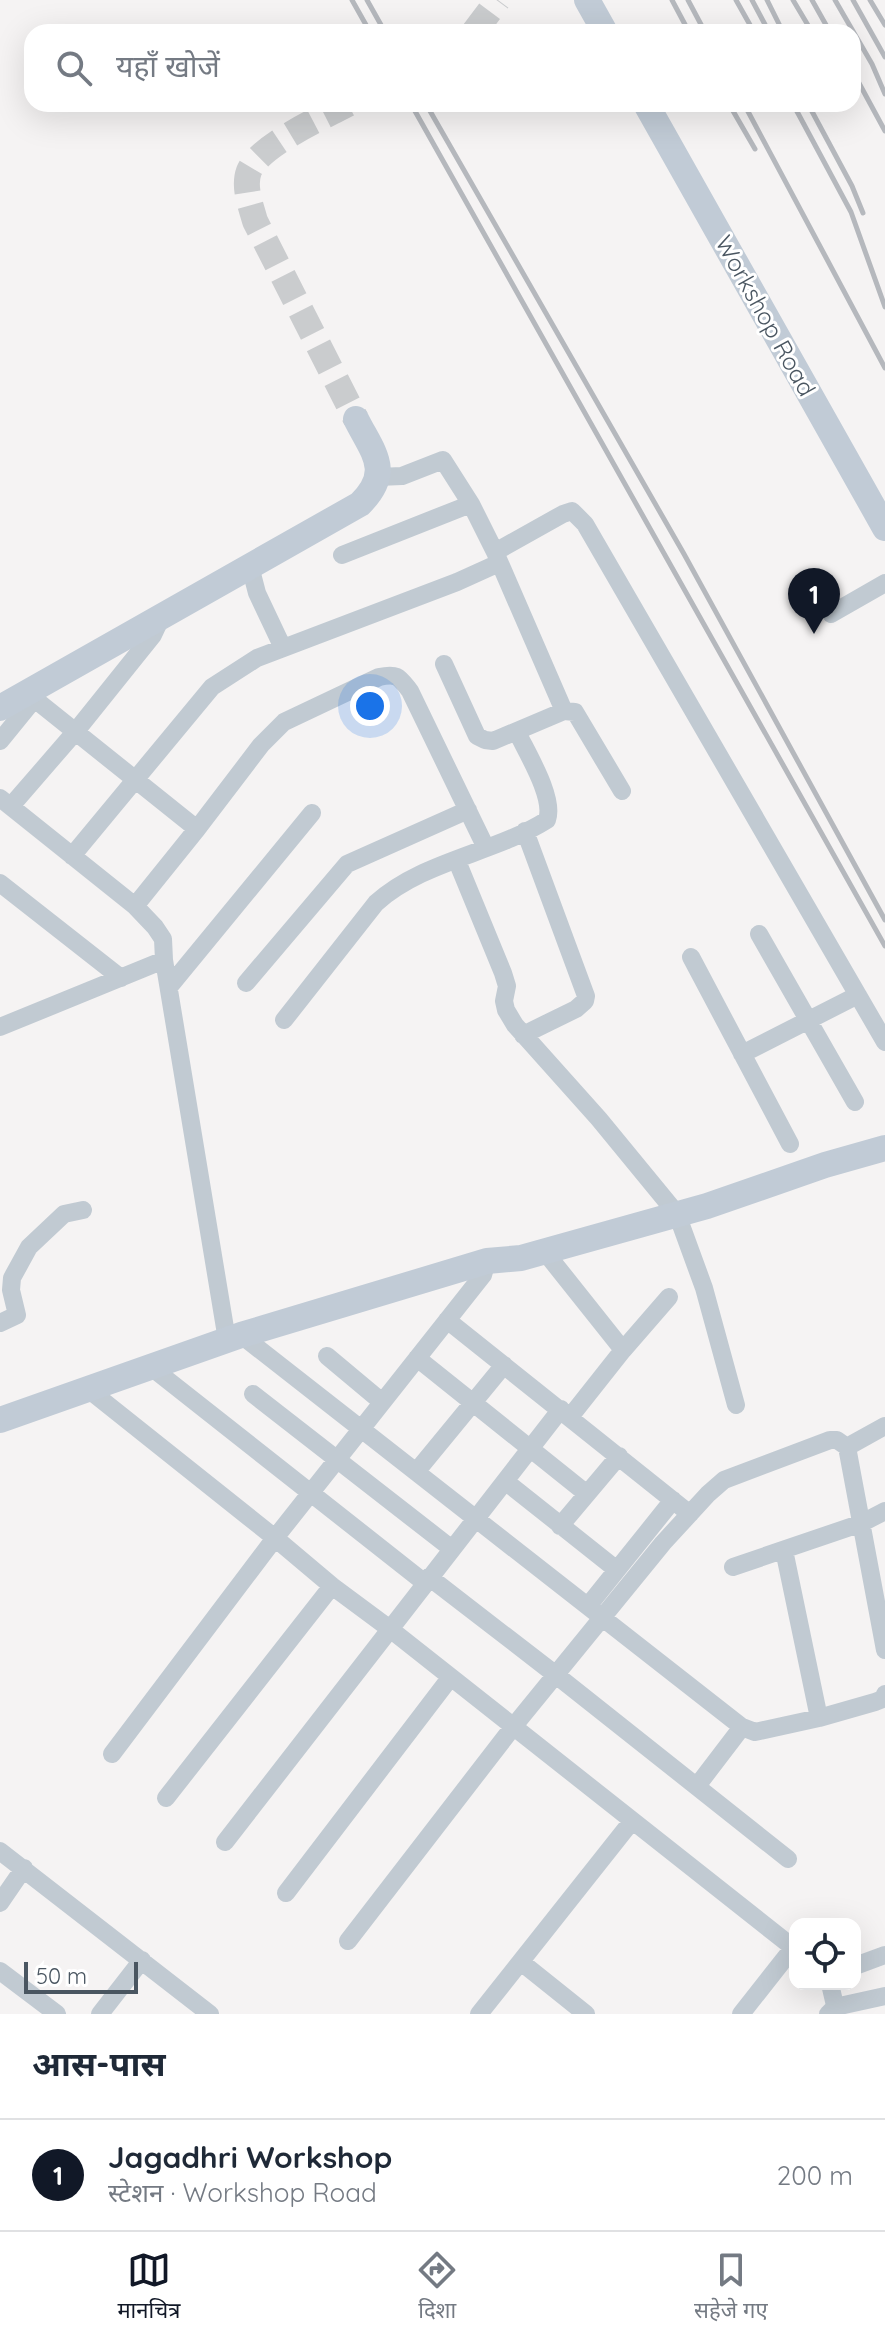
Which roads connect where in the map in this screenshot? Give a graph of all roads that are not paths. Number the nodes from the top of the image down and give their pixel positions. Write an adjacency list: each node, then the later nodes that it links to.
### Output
1 (587, 0): 2 (street)
2 (600, 24)
3 (651, 112): 7 (street, Workshop Road)
4 (356, 419): 5 (street)
5 (378, 477): 6 (street); 10 (street)
6 (471, 504): 8 (street); 9 (street)
7 (885, 528)
8 (342, 555)
9 (497, 558): 14 (street); 18 (street); 40 (street)
10 (250, 566): 13 (street); 14 (street)
11 (885, 583): 12 (street)
12 (831, 614)
13 (162, 616): 16 (street); 19 (street)
14 (283, 648): 22 (street)
15 (444, 664): 20 (street)
16 (31, 695): 17 (street); 19 (street); 21 (street)
17 (0, 708)
18 (564, 711): 20 (street); 23 (street)
19 (76, 731): 22 (street); 24 (street)
20 (517, 732): 28 (street)
21 (0, 741)
22 (136, 779): 27 (street); 30 (street)
23 (622, 791)
24 (6, 802): 30 (street)
25 (468, 810): 27 (street); 29 (street); 38 (street)
26 (312, 813): 39 (street)
27 (197, 829): 33 (street)
28 (525, 831): 29 (street); 44 (street)
29 (486, 848): 31 (street)
30 (72, 856): 33 (street)
31 (457, 861): 41 (street); 44 (street)
32 (0, 883): 37 (street)
33 (135, 906): 36 (street)
34 (759, 934): 42 (street)
35 (691, 957): 46 (street)
36 (164, 960): 37 (street); 39 (street)
37 (121, 978): 43 (street)
38 (246, 983)
39 (169, 987): 57 (street)
40 (858, 995): 42 (street); 45 (street)
41 (284, 1020)
42 (808, 1021): 46 (street); 47 (street)
43 (2, 1023)
44 (523, 1035): 51 (street)
45 (885, 1042)
46 (742, 1054): 48 (street)
47 (855, 1102)
48 (790, 1144)
49 (885, 1148): 51 (street)
50 (83, 1210): 56 (street)
51 (677, 1214): 52 (street); 67 (street)
52 (545, 1252): 53 (street); 58 (street)
53 (487, 1261): 55 (street); 57 (street)
54 (669, 1297): 58 (street)
55 (447, 1320): 60 (street); 61 (street)
56 (0, 1323)
57 (234, 1338): 62 (street); 71 (street)
58 (623, 1350): 68 (street)
59 (327, 1356): 65 (street)
60 (417, 1358): 65 (street); 66 (street)
61 (504, 1365): 66 (street); 68 (street)
62 (151, 1367): 63 (street); 78 (street)
63 (88, 1389): 69 (street); 86 (street)
64 (253, 1394): 75 (street)
65 (382, 1402): 71 (street)
66 (473, 1402): 73 (street); 76 (street)
67 (736, 1405)
68 (566, 1413): 73 (street); 74 (street)
69 (0, 1420)
70 (885, 1426): 72 (street)
71 (361, 1429): 75 (street); 76 (street)
72 (847, 1447): 82 (street); 84 (street)
73 (530, 1448): 77 (street); 79 (street)
74 (619, 1456): 79 (street); 80 (street)
75 (337, 1459): 78 (street); 87 (street)
76 (416, 1472): 83 (street)
77 (505, 1481): 83 (street); 85 (street)
78 (311, 1492): 86 (street); 91 (street)
79 (587, 1494): 85 (street)
80 (673, 1500): 82 (street); 90 (street)
81 (885, 1511): 84 (street)
82 (690, 1514): 93 (street)
83 (476, 1518): 87 (street); 93 (street)
84 (862, 1523): 88 (street); 95 (street)
85 (560, 1526): 90 (street)
86 (275, 1538): 92 (street); 102 (street)
87 (452, 1549): 91 (street)
88 (784, 1550): 89 (street); 99 (street)
89 (733, 1567)
90 (617, 1570): 93 (street)
91 (427, 1580): 94 (street); 96 (street)
92 (332, 1586): 94 (street); 104 (street)
93 (595, 1612): 96 (street); 101 (street)
94 (390, 1629): 97 (street); 106 (street)
95 (885, 1644)
96 (556, 1675): 100 (street); 103 (street)
97 (450, 1678): 100 (street); 110 (street)
98 (885, 1694): 99 (street)
99 (819, 1718): 101 (street)
100 (513, 1727): 105 (street); 112 (street)
101 (742, 1727): 103 (street)
102 (112, 1754)
103 (697, 1786): 108 (street)
104 (166, 1798)
105 (632, 1821): 113 (street); 117 (street)
106 (225, 1842)
107 (0, 1851): 109 (street)
108 (788, 1859)
109 (24, 1868): 111 (street); 116 (street)
110 (286, 1893)
111 (0, 1903)
112 (348, 1941)
113 (789, 1944)
114 (789, 1954): 128 (street)
115 (885, 1955): 118 (street)
116 (142, 1960): 124 (street); 125 (street)
117 (521, 1962): 126 (street); 127 (street)
118 (861, 1964)
119 (0, 1971): 123 (street)
120 (831, 1990): 122 (street)
121 (885, 1996): 122 (street)
122 (833, 2012)
123 (57, 2014)
124 (100, 2014)
125 (210, 2014)
126 (479, 2014)
127 (586, 2014)
128 (741, 2014)

